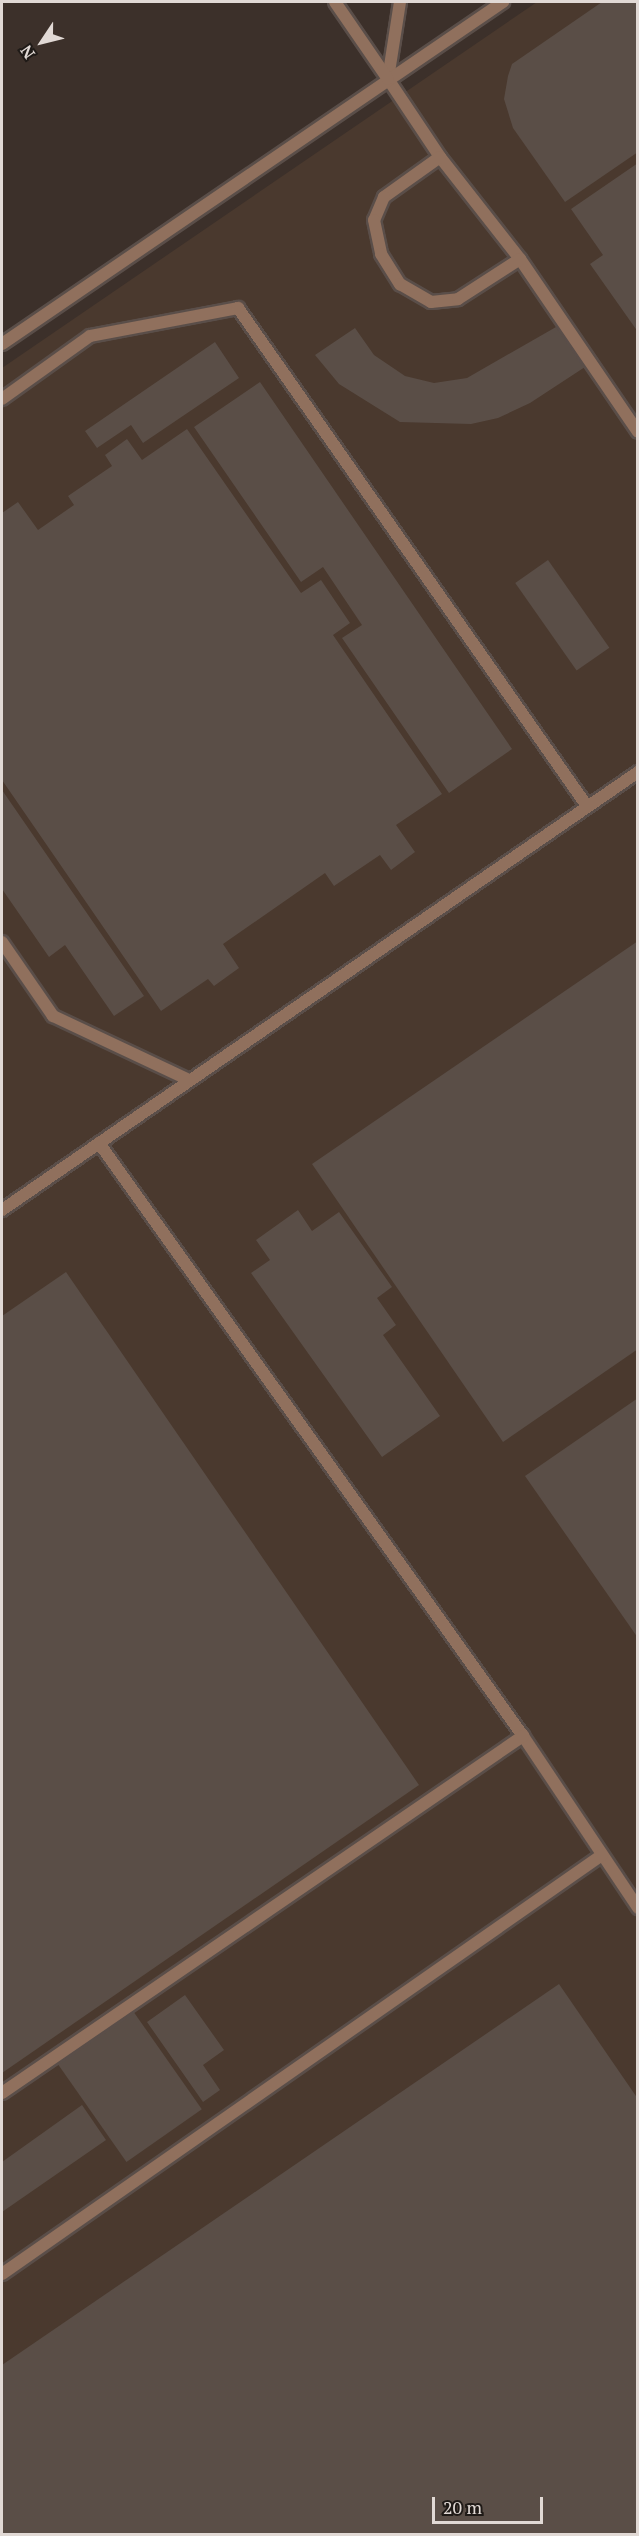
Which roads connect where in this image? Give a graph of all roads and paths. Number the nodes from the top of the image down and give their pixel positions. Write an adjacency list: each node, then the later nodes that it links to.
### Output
1 (335, 2): 4 (street)
2 (400, 2): 4 (street)
3 (503, 2): 4 (street)
4 (388, 80): 5 (street); 7 (street)
5 (440, 157): 6 (street); 6 (street)
6 (520, 259): 9 (street)
7 (2, 344)
8 (2, 399): 11 (street)
9 (638, 432)
10 (638, 772): 11 (street)
11 (587, 806): 13 (street)
12 (2, 942): 13 (street)
13 (189, 1080): 14 (street)
14 (99, 1143): 15 (street); 16 (street)
15 (2, 1210)
16 (523, 1736): 17 (street); 19 (street)
17 (602, 1855): 18 (street); 20 (street)
18 (638, 1908)
19 (2, 2093)
20 (2, 2274)

